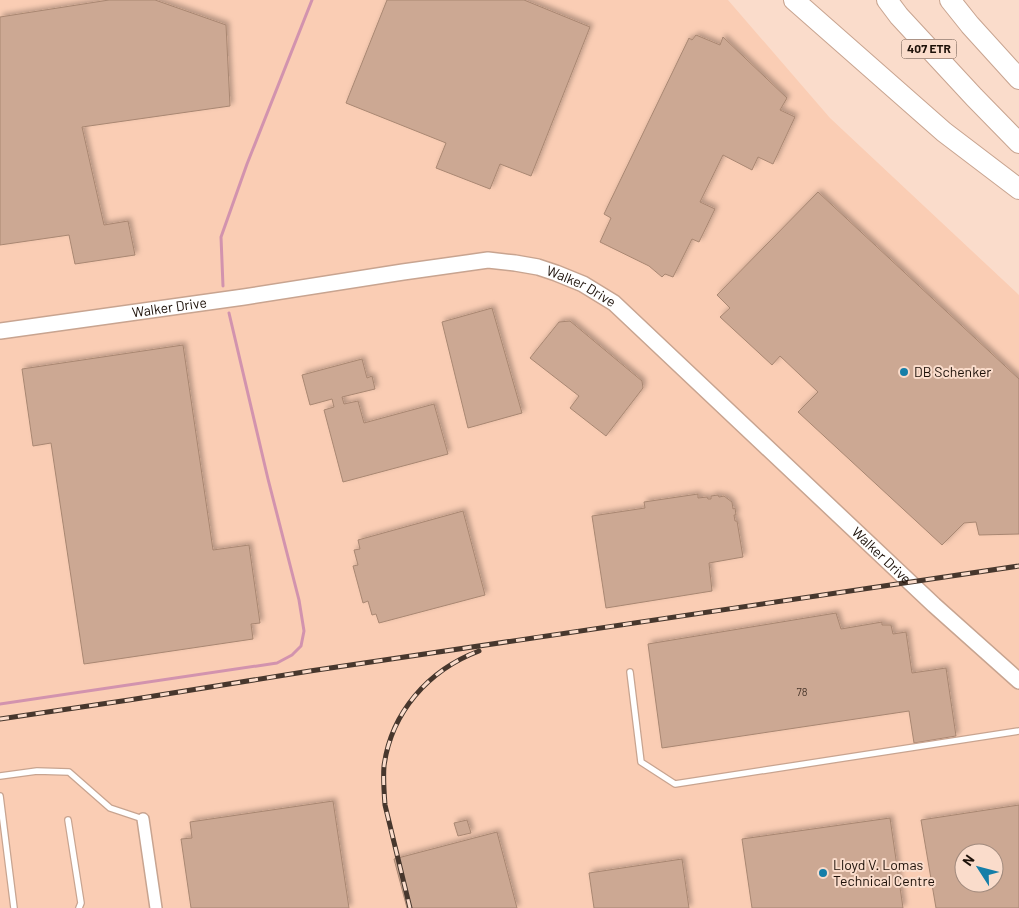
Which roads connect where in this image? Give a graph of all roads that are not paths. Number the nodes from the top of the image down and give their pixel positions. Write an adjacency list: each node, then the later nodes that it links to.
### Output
1 (794, 0): 6 (highway)
2 (887, 0): 5 (highway, 407 ETR)
3 (950, 0): 4 (highway, 407 ETR)
4 (1019, 79)
5 (1019, 142)
6 (1019, 189)
7 (0, 331): 9 (street, Walker Drive)
8 (630, 672): 10 (lane)
9 (1019, 681)
10 (1019, 731)
11 (0, 776): 13 (lane)
12 (0, 796): 15 (lane)
13 (143, 819): 17 (street)
14 (68, 820): 16 (lane)
15 (14, 908)
16 (79, 908)
17 (156, 908)

